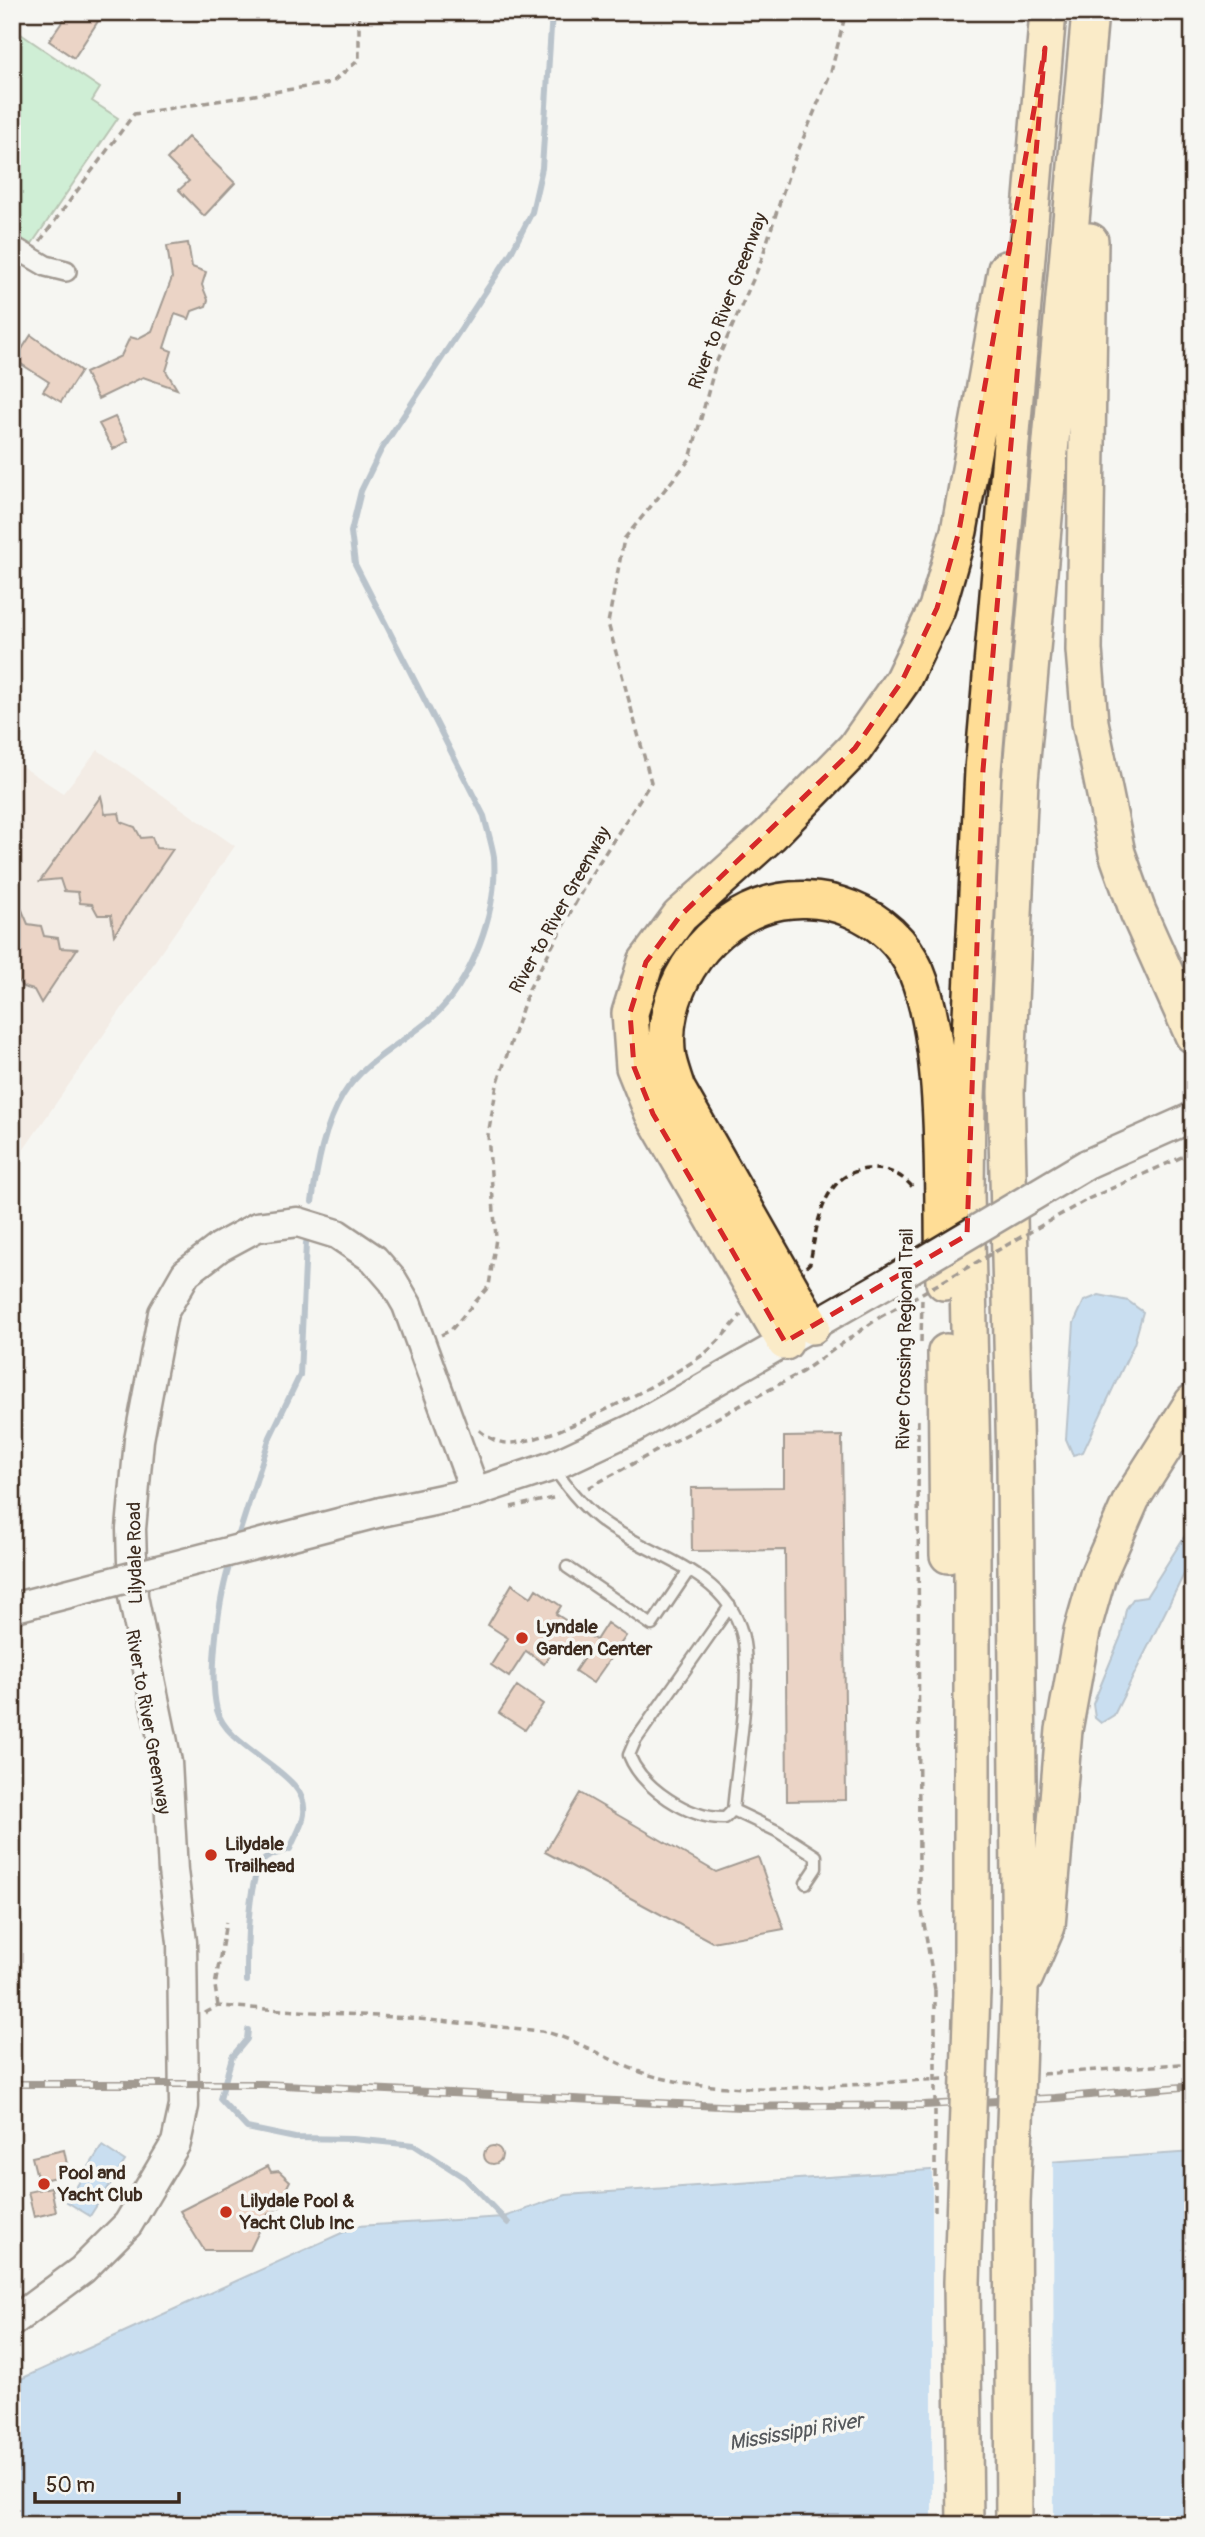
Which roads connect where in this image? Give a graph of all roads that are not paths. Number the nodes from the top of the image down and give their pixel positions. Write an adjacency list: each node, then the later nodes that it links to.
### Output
1 (1048, 12): 3 (highway)
2 (1090, 12): 6 (highway); 20 (highway)
3 (1045, 48): 8 (highway); 19 (highway)
4 (20, 251): 5 (street)
5 (66, 271)
6 (1193, 1035)
7 (1193, 1117): 9 (street, bridge)
8 (774, 1292): 9 (highway); 19 (highway)
9 (798, 1334): 11 (street)
10 (1193, 1402): 20 (highway)
11 (553, 1466): 12 (street); 14 (lane)
12 (475, 1492): 16 (street, bridge); 21 (street, Lilydale Road)
13 (568, 1567): 14 (lane)
14 (689, 1570): 15 (lane)
15 (730, 1606): 17 (lane); 17 (lane)
16 (12, 1608)
17 (733, 1810): 18 (lane)
18 (806, 1883)
19 (971, 1954): 22 (highway, bridge)
20 (1020, 1989): 23 (highway, bridge)
21 (12, 2322)
22 (965, 2525)
23 (1014, 2525)

